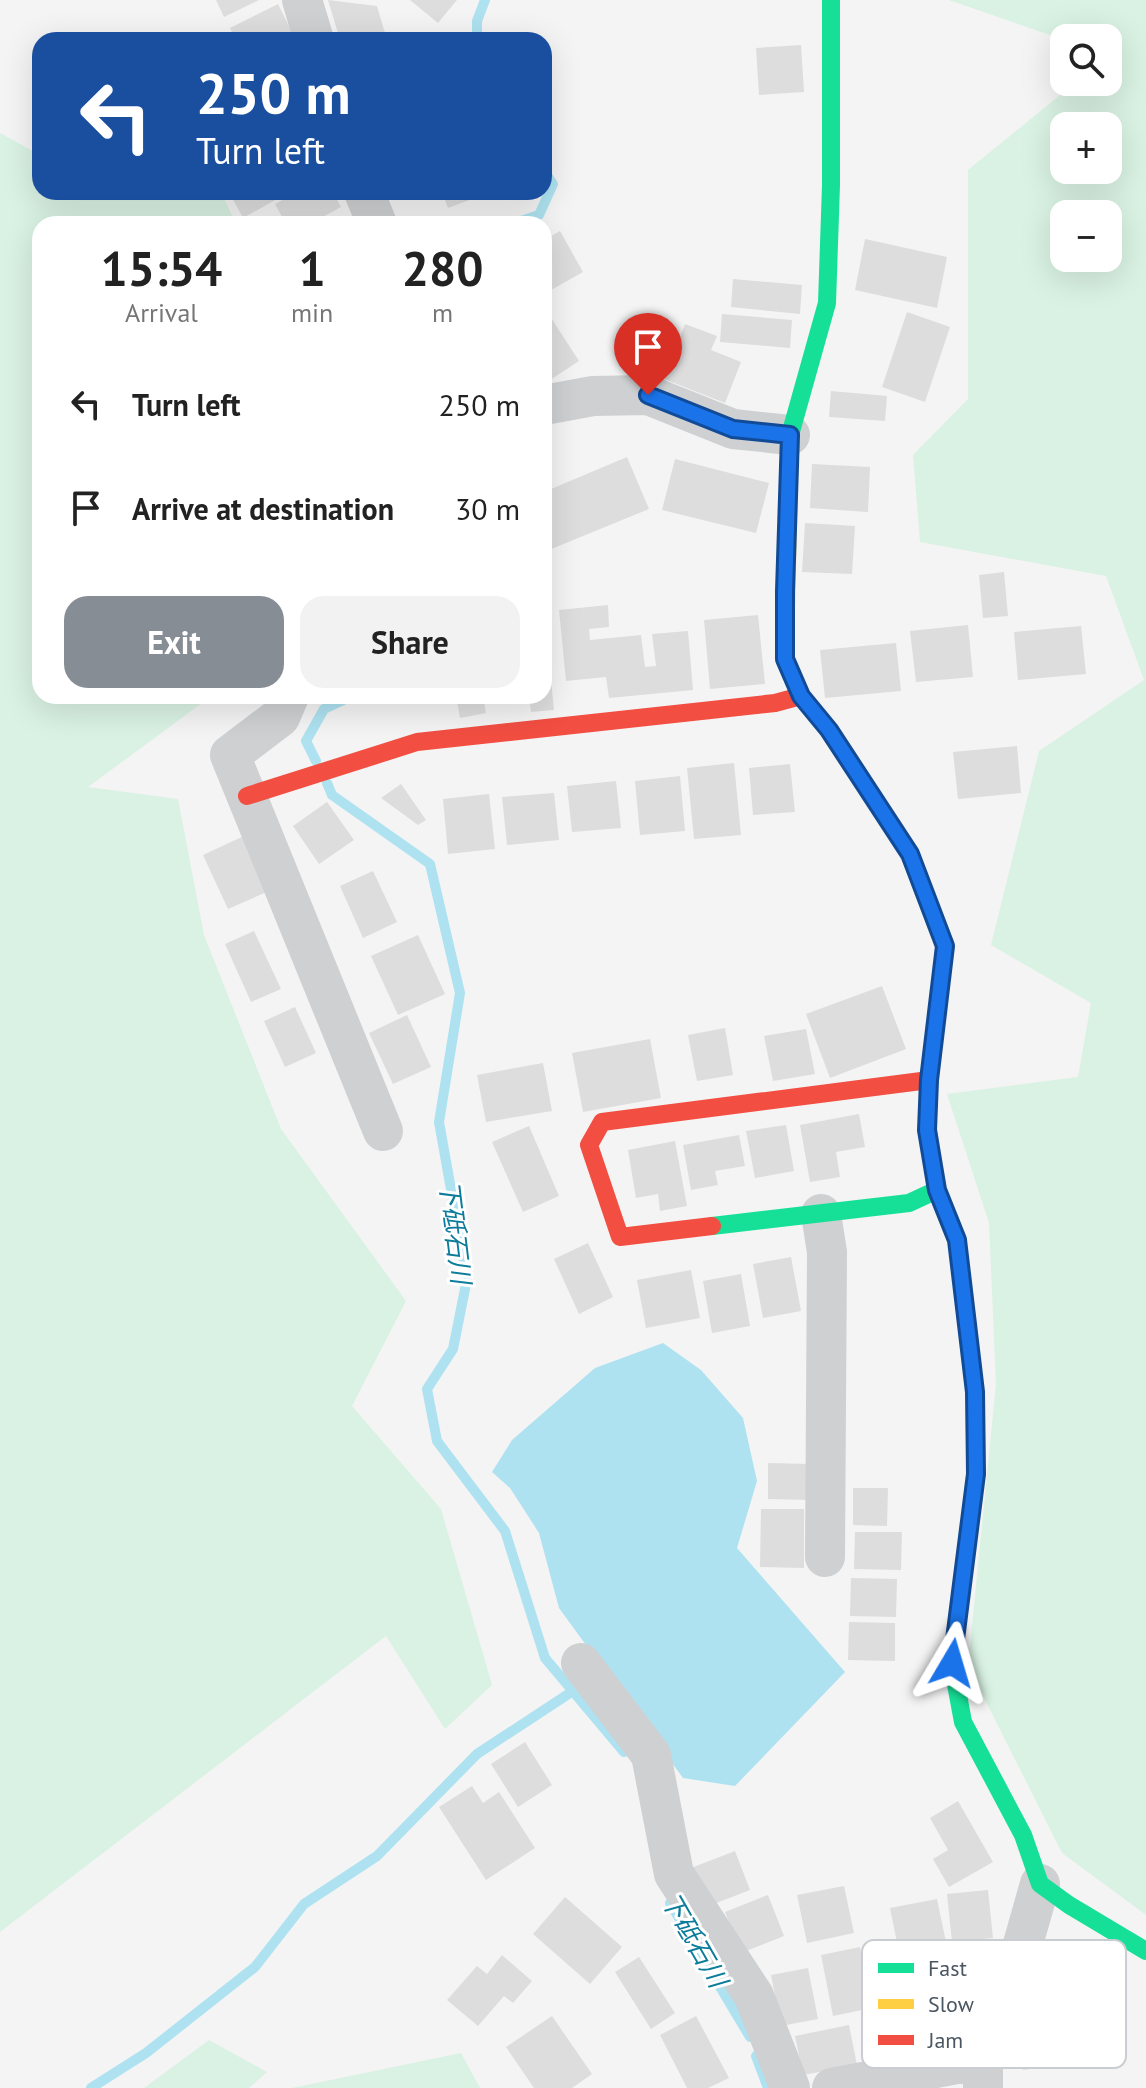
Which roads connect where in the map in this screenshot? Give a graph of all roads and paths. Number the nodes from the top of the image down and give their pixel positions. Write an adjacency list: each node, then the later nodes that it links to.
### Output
1 (302, 0): 3 (street)
2 (831, 0): 5 (street)
3 (312, 32)
4 (552, 404): 5 (street)
5 (790, 435): 6 (street)
6 (801, 696): 8 (street); 9 (street)
7 (286, 704): 8 (street)
8 (247, 796): 10 (street)
9 (929, 1080): 11 (street); 12 (street)
10 (383, 1131)
11 (937, 1190): 12 (street); 15 (street)
12 (821, 1214): 13 (street)
13 (825, 1557)
14 (581, 1663): 19 (street)
15 (1040, 1884): 16 (street); 17 (street)
16 (1024, 1940)
17 (1146, 1951)
18 (983, 2073): 20 (street)
19 (790, 2088)
20 (832, 2088)

